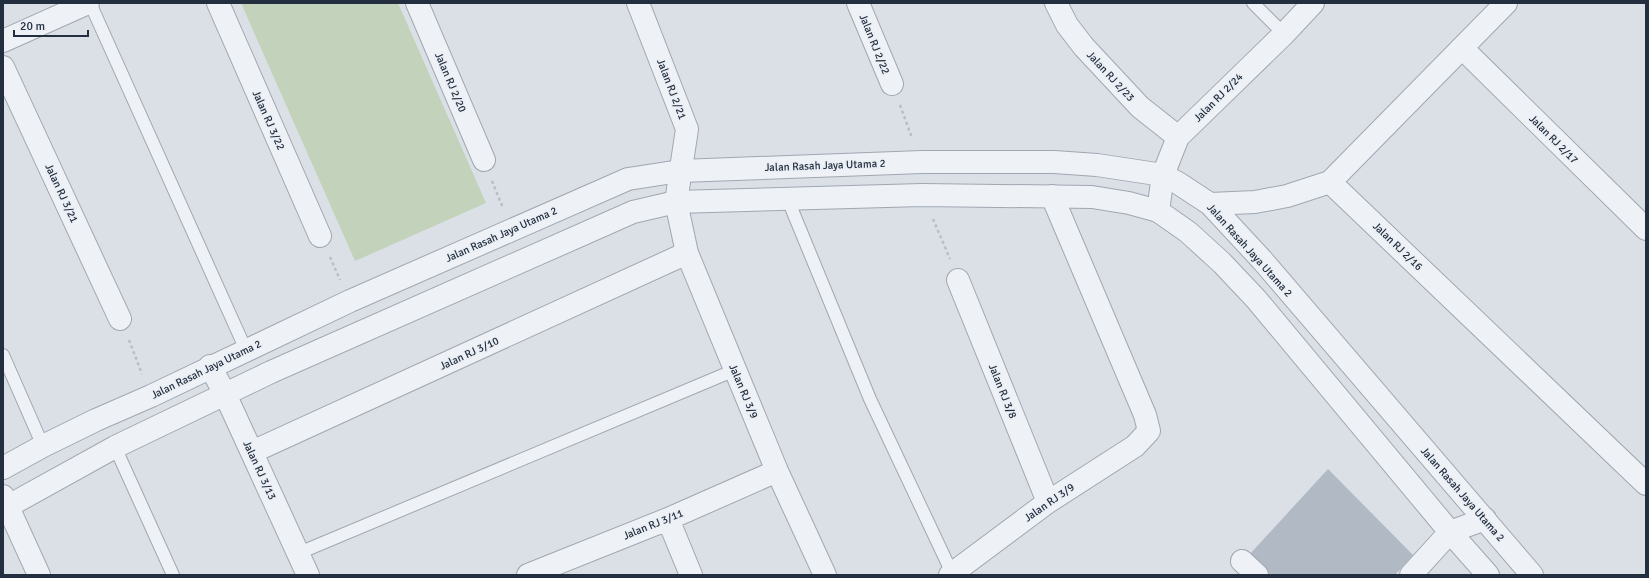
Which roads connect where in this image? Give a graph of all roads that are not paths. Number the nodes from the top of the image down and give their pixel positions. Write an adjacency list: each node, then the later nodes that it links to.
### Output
1 (89, 3): 11 (street); 30 (lane)
2 (218, 3): 26 (street, Jalan RJ 3/22)
3 (418, 3): 16 (street, Jalan RJ 2/20)
4 (638, 3): 17 (street, Jalan RJ 2/21)
5 (858, 3): 14 (street, Jalan RJ 2/22)
6 (1056, 3): 15 (street, Jalan RJ 2/23)
7 (1253, 3): 10 (lane)
8 (1313, 3): 10 (street, Jalan RJ 2/24)
9 (1506, 3): 12 (street)
10 (1284, 34): 15 (street, Jalan RJ 2/24)
11 (3, 41)
12 (1462, 48): 19 (street); 25 (street, Jalan RJ 2/17)
13 (3, 67): 29 (street, Jalan RJ 3/21)
14 (892, 84)
15 (1178, 137): 18 (street, Jalan RJ 2/24)
16 (484, 160)
17 (680, 171): 18 (street, Jalan Rasah Jaya Utama 2); 22 (street, Jalan RJ 2/21); 30 (street, Jalan Rasah Jaya Utama 2)
18 (1163, 175): 23 (street, Jalan Rasah Jaya Utama 2); 24 (street, Jalan RJ 2/24)
19 (1330, 182): 23 (street); 40 (street, Jalan RJ 2/16)
20 (1052, 196): 21 (street); 24 (street); 41 (street, Jalan RJ 3/9)
21 (788, 200): 22 (street); 48 (lane)
22 (676, 202): 27 (street, Jalan RJ 3/9); 34 (street)
23 (1210, 204): 44 (street, Jalan Rasah Jaya Utama 2)
24 (1158, 211): 45 (street)
25 (1646, 229)
26 (320, 236)
27 (686, 253): 33 (street, Jalan RJ 3/9); 37 (street, Jalan RJ 3/10)
28 (958, 280): 41 (street, Jalan RJ 3/8)
29 (120, 319)
30 (246, 350): 32 (street, Jalan Rasah Jaya Utama 2)
31 (3, 355): 35 (lane)
32 (210, 366): 34 (street, Jalan RJ 3/13); 35 (street, Jalan Rasah Jaya Utama 2)
33 (735, 370): 39 (street, Jalan RJ 3/9); 46 (lane)
34 (225, 394): 36 (street); 37 (street, Jalan RJ 3/13)
35 (43, 446): 38 (street, Jalan Rasah Jaya Utama 2)
36 (115, 447): 42 (street); 50 (lane)
37 (252, 452): 46 (street, Jalan RJ 3/13)
38 (3, 468)
39 (777, 472): 43 (street, Jalan RJ 3/11); 54 (street, Jalan RJ 3/9)
40 (1646, 484)
41 (1048, 502): 48 (street, Jalan RJ 3/9)
42 (5, 504): 49 (street)
43 (668, 519): 47 (street, Jalan RJ 3/11); 53 (street)
44 (1485, 519): 45 (street); 57 (street, Jalan Rasah Jaya Utama 2)
45 (1450, 532): 55 (street); 56 (street)
46 (299, 553): 51 (street, Jalan RJ 3/13)
47 (563, 568): 52 (street, Jalan RJ 3/11)
48 (951, 574)
49 (39, 575)
50 (173, 575)
51 (308, 575)
52 (528, 575)
53 (692, 575)
54 (825, 575)
55 (1410, 575)
56 (1488, 575)
57 (1532, 575)

